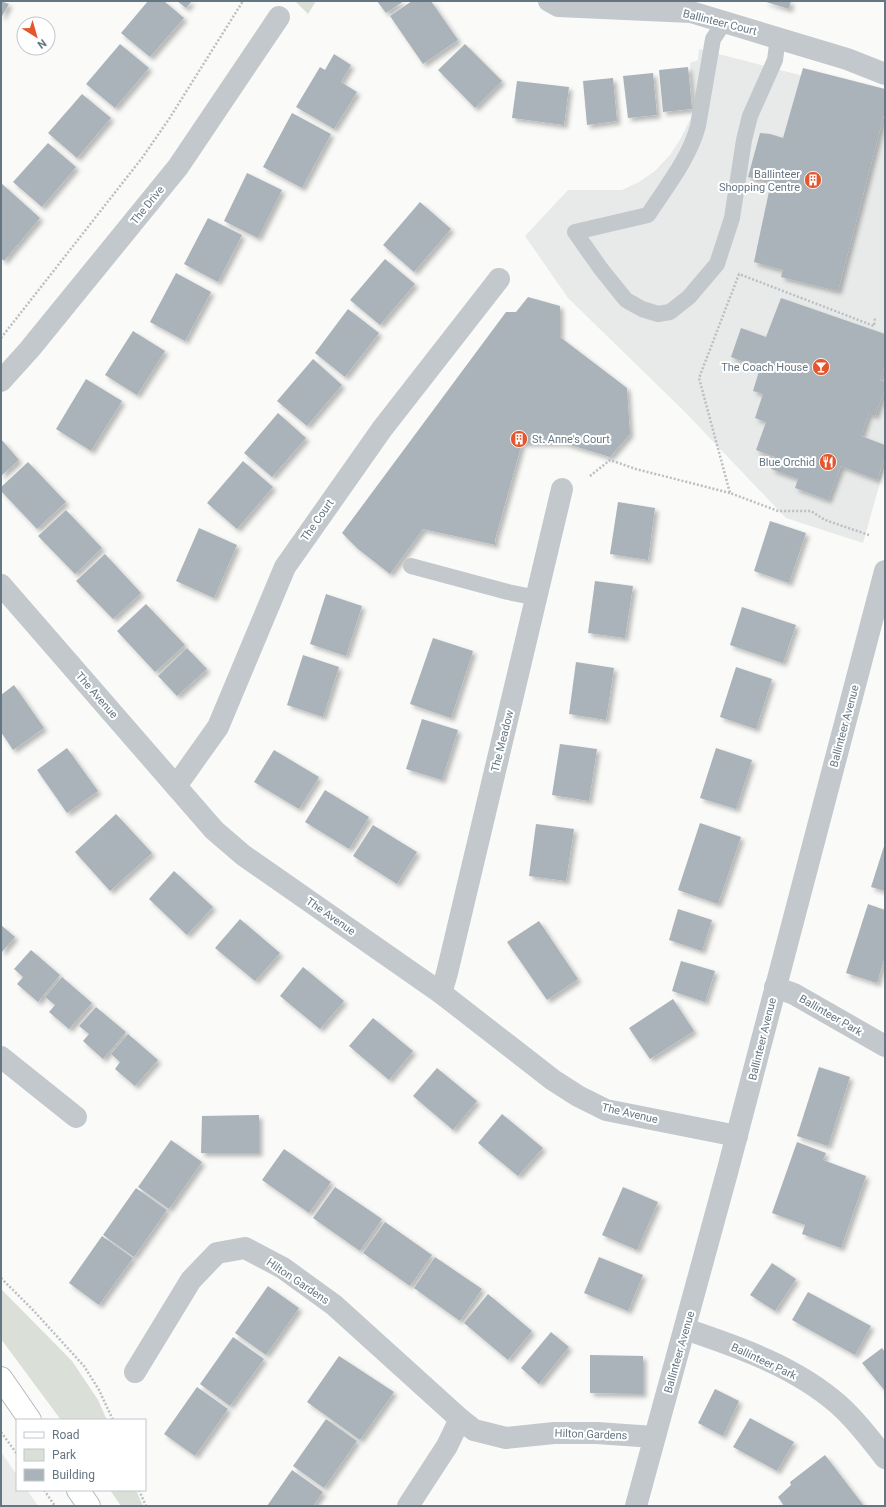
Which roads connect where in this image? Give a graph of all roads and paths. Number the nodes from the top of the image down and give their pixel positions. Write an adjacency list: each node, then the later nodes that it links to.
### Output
1 (243, 1): 9 (path)
2 (549, 1): 4 (street, Ballinteer Court)
3 (279, 17): 10 (street, The Drive)
4 (725, 21): 5 (street, Ballinteer Court); 5 (lane)
5 (778, 37): 6 (street, Ballinteer Court)
6 (885, 74)
7 (499, 280): 19 (street, The Court)
8 (875, 318): 13 (path)
9 (1, 338)
10 (1, 381)
11 (590, 476): 13 (path)
12 (562, 489): 18 (street, The Meadow)
13 (730, 493): 14 (path)
14 (869, 535)
15 (412, 566): 18 (lane)
16 (885, 571): 20 (street, Ballinteer Avenue)
17 (1, 585): 19 (street, The Avenue)
18 (537, 598): 21 (street, The Meadow)
19 (176, 786): 21 (street, The Avenue)
20 (776, 987): 22 (street, Ballinteer Park); 25 (street, Ballinteer Avenue)
21 (440, 993): 25 (street, The Avenue)
22 (885, 1046)
23 (1, 1057): 24 (street)
24 (76, 1118)
25 (738, 1136): 27 (street, Ballinteer Avenue)
26 (1, 1278): 31 (path)
27 (685, 1329): 34 (street, Ballinteer Avenue); 36 (street, Ballinteer Park)
28 (135, 1372): 32 (street, Hilton Gardens)
29 (1, 1378): 30 (main road)
30 (29, 1419)
31 (113, 1419)
32 (460, 1419): 34 (street, Hilton Gardens); 43 (street)
33 (1, 1432): 35 (path)
34 (654, 1437): 44 (street, Ballinteer Avenue)
35 (16, 1453)
36 (885, 1458)
37 (45, 1491): 40 (path)
38 (79, 1491): 41 (main road)
39 (140, 1491): 42 (path)
40 (55, 1506)
41 (89, 1506)
42 (146, 1506)
43 (408, 1506)
44 (636, 1506)

